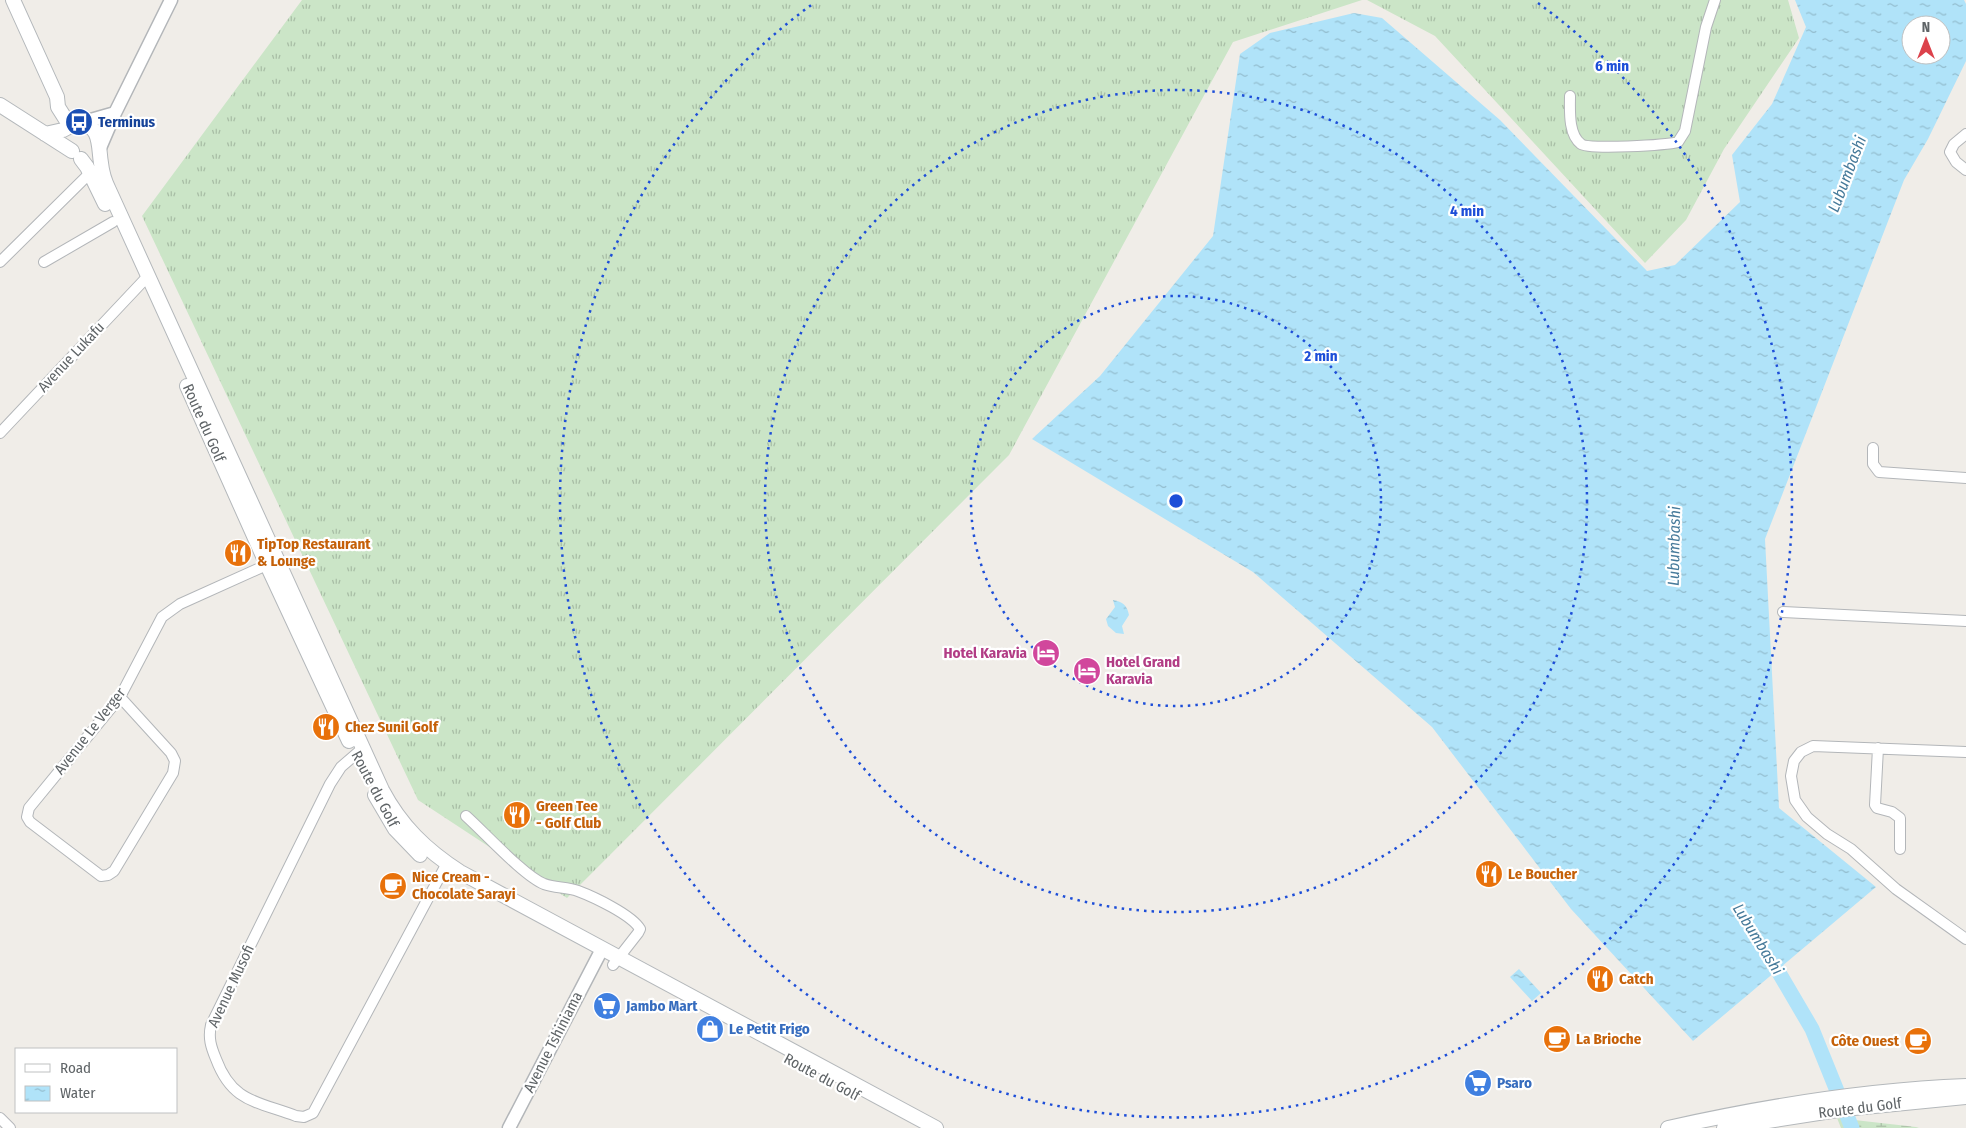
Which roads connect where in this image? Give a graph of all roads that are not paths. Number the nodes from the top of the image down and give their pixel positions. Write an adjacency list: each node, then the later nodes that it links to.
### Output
1 (13, 0): 7 (main road)
2 (171, 0): 6 (street)
3 (1715, 0): 4 (street)
4 (1570, 96)
5 (0, 105): 8 (main road)
6 (115, 113): 7 (street); 10 (street)
7 (74, 125): 8 (main road); 10 (main road); 11 (main road)
8 (45, 134): 11 (main road)
9 (1966, 134): 12 (street)
10 (100, 150): 11 (main road); 17 (main road)
11 (76, 155): 13 (main road, Route du Golf)
12 (1966, 170)
13 (90, 173): 14 (main road, Route du Golf); 15 (street)
14 (113, 222): 16 (street); 17 (main road, Route du Golf)
15 (0, 262)
16 (44, 262)
17 (144, 279): 18 (street, Avenue Lukafu); 21 (main road, Route du Golf)
18 (0, 433)
19 (1873, 448): 20 (street)
20 (1966, 478)
21 (272, 563): 24 (street, Avenue Le Verger); 26 (main road, Route du Golf)
22 (1783, 612): 23 (street)
23 (1966, 621)
24 (120, 698): 24 (street, Avenue Le Verger)
25 (1878, 748): 27 (street); 29 (street); 31 (street)
26 (359, 750): 30 (main road, Route du Golf); 30 (street, Avenue Musofi)
27 (1966, 752)
28 (466, 816): 33 (street)
29 (1900, 850)
30 (444, 867): 32 (main road, Route du Golf)
31 (1966, 939)
32 (599, 953): 33 (main road, Route du Golf); 40 (street, Avenue Tshiniama)
33 (615, 962): 41 (main road, Route du Golf); 42 (main road)
34 (1966, 1086): 36 (main road)
35 (1966, 1097): 36 (main road, Route du Golf)
36 (1835, 1103): 38 (main road); 44 (main road, Route du Golf)
37 (0, 1118): 39 (street)
38 (1693, 1126): 43 (main road)
39 (10, 1128)
40 (509, 1128)
41 (918, 1128)
42 (936, 1128)
43 (1668, 1128)
44 (1724, 1128)

